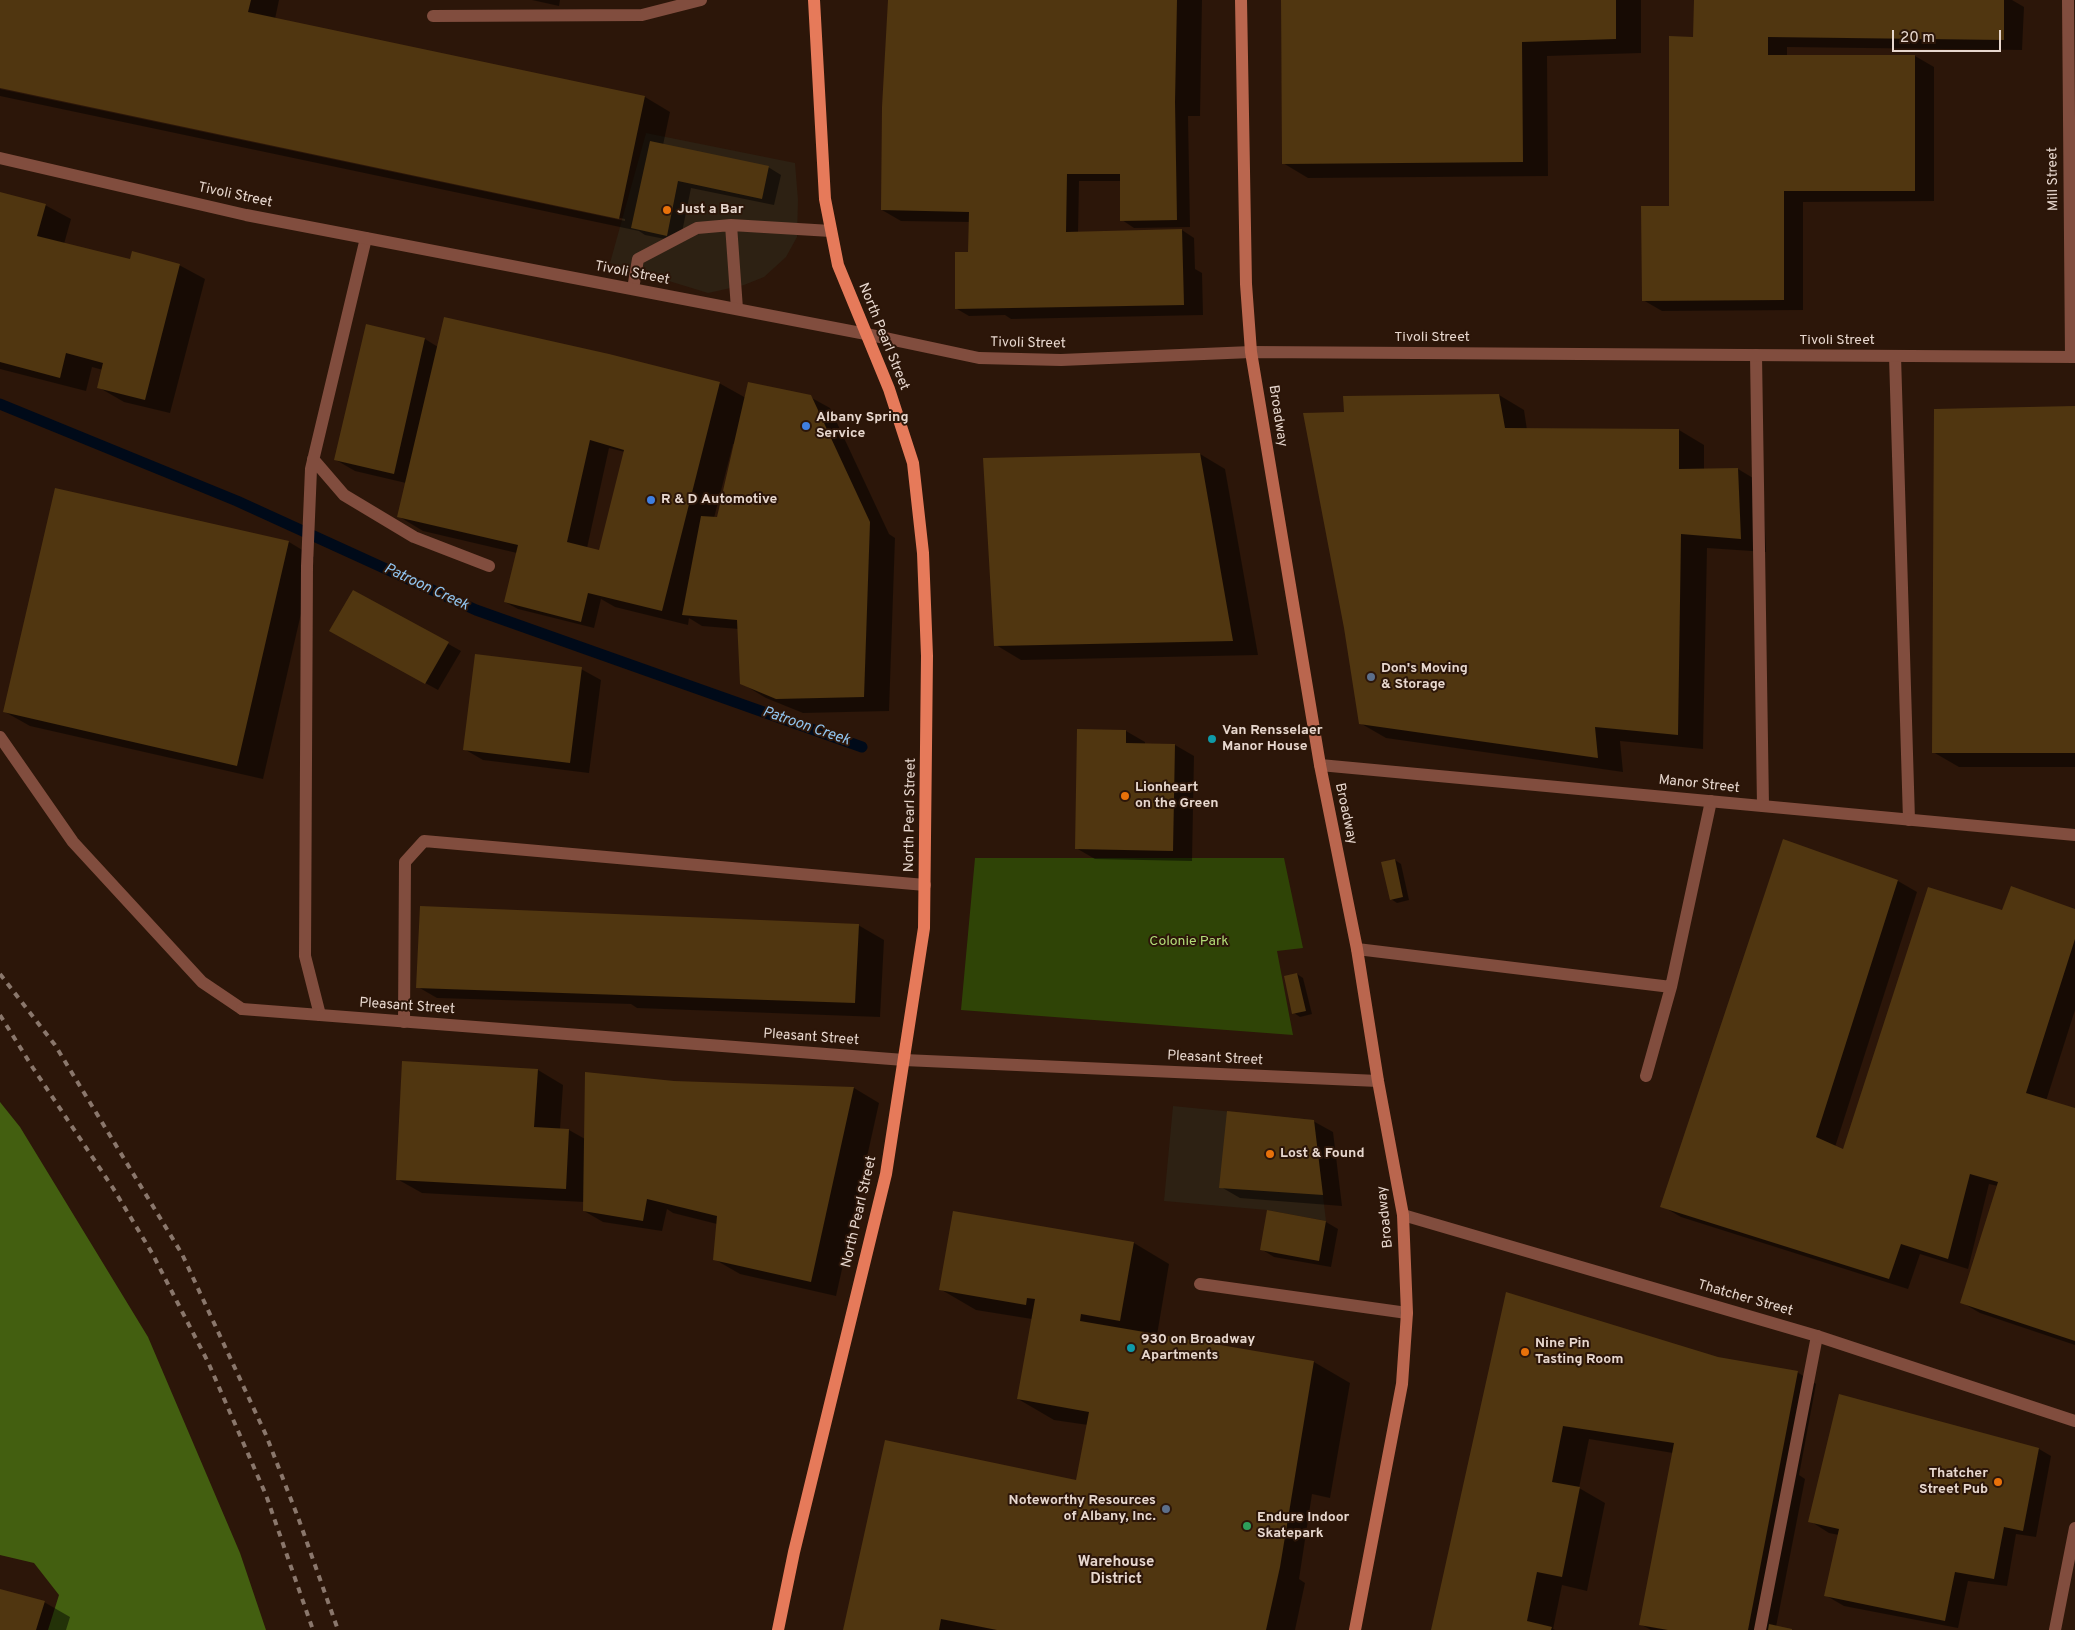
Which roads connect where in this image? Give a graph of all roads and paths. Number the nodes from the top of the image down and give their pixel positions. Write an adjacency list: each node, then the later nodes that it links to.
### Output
1 (702, 0): 5 (street)
2 (814, 0): 8 (main road, North Pearl Street)
3 (1241, 0): 13 (street, Broadway)
4 (2068, 0): 16 (street, Mill Street)
5 (432, 16)
6 (0, 158): 9 (street, Tivoli Street)
7 (731, 225): 8 (street); 10 (street); 11 (street)
8 (831, 231): 12 (main road, North Pearl Street)
9 (366, 238): 10 (street, Tivoli Street); 17 (street)
10 (633, 289): 11 (street, Tivoli Street)
11 (737, 310): 12 (street, Tivoli Street)
12 (866, 334): 13 (street, Tivoli Street); 25 (main road, North Pearl Street)
13 (1251, 352): 14 (street, Tivoli Street); 20 (street, Broadway)
14 (1756, 355): 15 (street, Tivoli Street); 22 (street)
15 (1895, 356): 16 (street, Tivoli Street); 23 (street)
16 (2073, 357)
17 (312, 464): 18 (street); 28 (street)
18 (489, 566)
19 (0, 737): 28 (street, Pleasant Street)
20 (1320, 765): 21 (street, Manor Street); 26 (street, Broadway)
21 (1711, 801): 22 (street, Manor Street); 27 (street)
22 (1763, 806): 23 (street, Manor Street)
23 (1909, 820): 24 (street, Manor Street)
24 (2075, 835)
25 (925, 885): 29 (street); 30 (main road, North Pearl Street)
26 (1357, 949): 27 (street); 32 (street, Broadway)
27 (1671, 987): 31 (street)
28 (320, 1015): 29 (street, Pleasant Street)
29 (404, 1022): 30 (street, Pleasant Street)
30 (904, 1060): 32 (street, Pleasant Street); 39 (main road, North Pearl Street)
31 (1646, 1076)
32 (1378, 1081): 33 (street, Broadway)
33 (1403, 1215): 35 (street, Broadway); 36 (street, Thatcher Street)
34 (1200, 1284): 35 (street)
35 (1407, 1313): 40 (street, Broadway)
36 (1817, 1336): 37 (street, Thatcher Street); 41 (street)
37 (2075, 1421)
38 (2075, 1528): 42 (street)
39 (778, 1630)
40 (1355, 1630)
41 (1760, 1630)
42 (2055, 1630)

